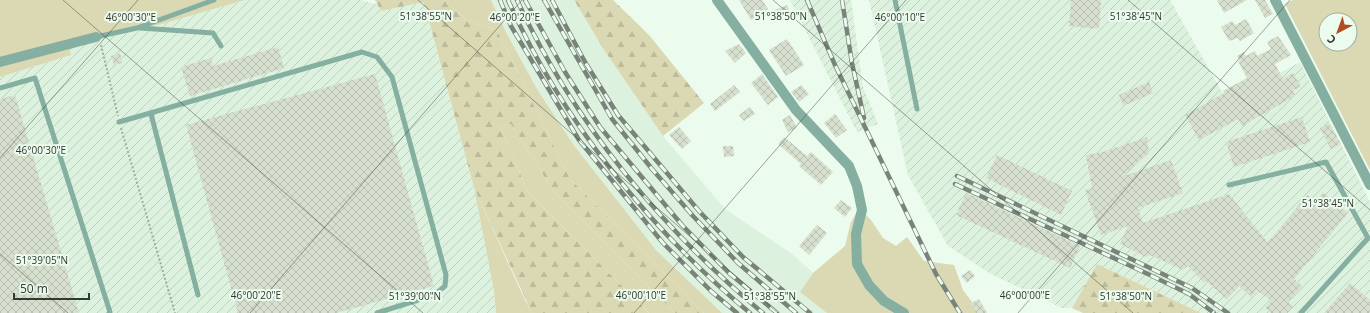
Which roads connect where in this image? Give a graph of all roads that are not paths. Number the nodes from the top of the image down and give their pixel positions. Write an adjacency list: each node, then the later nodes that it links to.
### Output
1 (214, 0): 5 (lane)
2 (717, 0): 19 (street)
3 (895, 0): 10 (lane)
4 (1278, 1): 14 (street)
5 (137, 28): 6 (lane); 7 (lane)
6 (96, 37): 8 (street)
7 (221, 46)
8 (0, 62)
9 (0, 88): 17 (lane)
10 (917, 109)
11 (151, 114): 12 (lane); 16 (lane); 18 (lane)
12 (119, 122)
13 (1229, 185): 15 (lane)
14 (1370, 185)
15 (1369, 239): 20 (lane)
16 (198, 295)
17 (109, 313)
18 (377, 313)
19 (904, 313)
20 (1301, 313)

